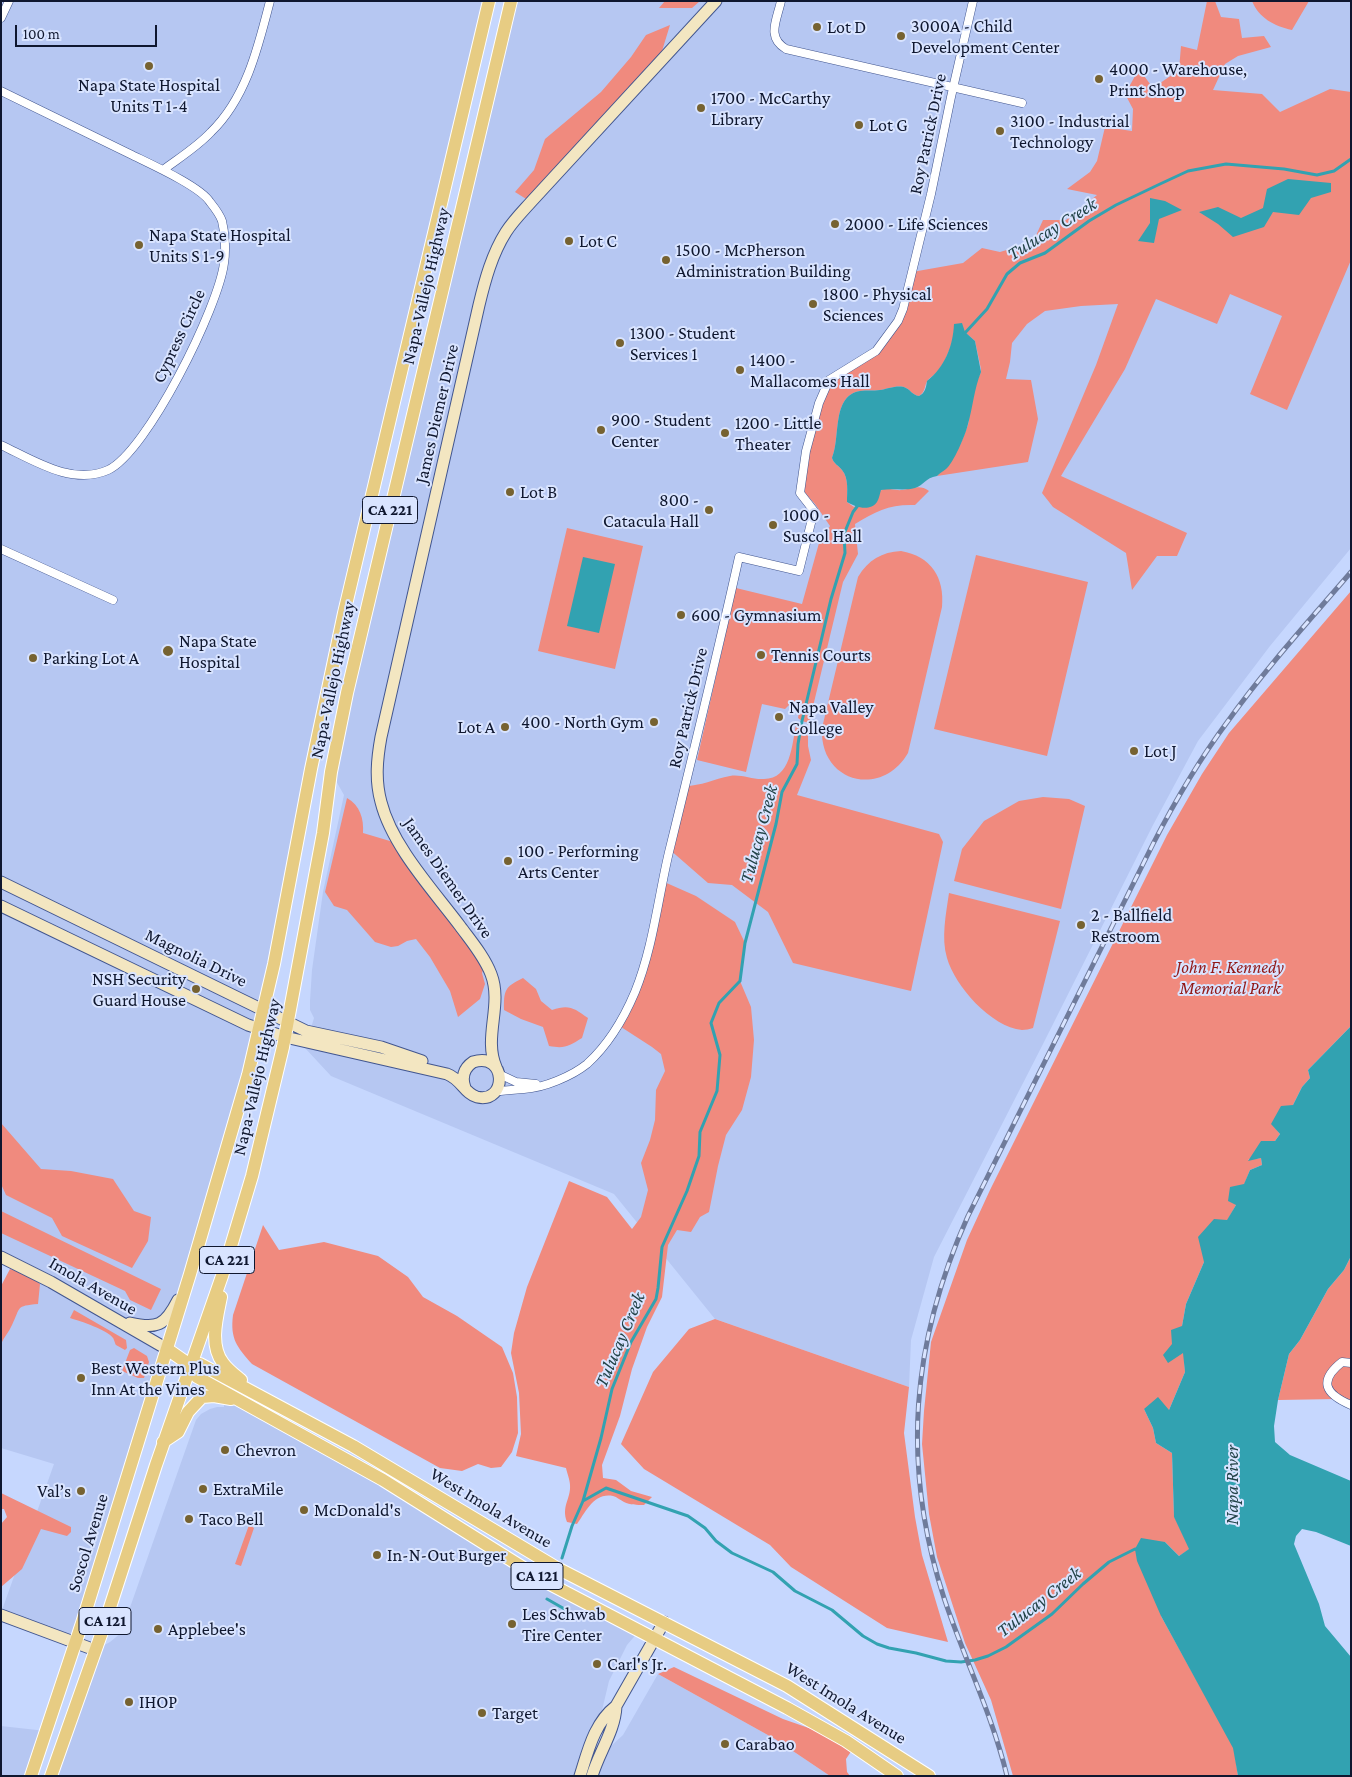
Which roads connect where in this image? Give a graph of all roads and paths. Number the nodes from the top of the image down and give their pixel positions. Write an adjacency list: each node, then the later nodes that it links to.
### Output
1 (9, 1): 8 (street)
2 (270, 1): 12 (street)
3 (489, 1): 21 (main road, Napa-Vallejo Highway / CA 221)
4 (511, 1): 22 (main road, Napa-Vallejo Highway / CA 221)
5 (716, 1): 24 (street, James Diemer Drive)
6 (781, 1): 9 (street)
7 (973, 1): 9 (street, Roy Patrick Drive)
8 (1, 18)
9 (954, 87): 11 (street); 28 (street, Roy Patrick Drive)
10 (1, 91): 12 (street, Cypress Circle)
11 (1022, 103)
12 (163, 170): 13 (street, Cypress Circle)
13 (1, 445)
14 (1, 549): 15 (street)
15 (113, 600)
16 (1, 882): 17 (street, Magnolia Drive)
17 (19, 890): 18 (street); 19 (street, Magnolia Drive)
18 (6, 908): 20 (street)
19 (214, 986): 20 (street); 21 (street, Magnolia Drive)
20 (206, 1004): 23 (street)
21 (263, 1011): 22 (street, Magnolia Drive); 23 (main road, Napa-Vallejo Highway / CA 221)
22 (288, 1022): 25 (main road, Napa-Vallejo Highway / CA 221); 26 (street, Magnolia Drive)
23 (258, 1028): 25 (street); 33 (main road, Napa-Vallejo Highway / CA 221)
24 (492, 1030): 26 (street, James Diemer Drive); 27 (street, James Diemer Drive)
25 (285, 1037): 29 (street); 31 (main road, Napa-Vallejo Highway / CA 221)
26 (470, 1064): 27 (street, Magnolia Drive); 29 (street)
27 (498, 1070): 28 (street, Roy Patrick Drive); 30 (street)
28 (543, 1085): 30 (street, Roy Patrick Drive)
29 (465, 1088): 30 (street)
30 (494, 1092)
31 (228, 1256): 37 (main road, Napa-Vallejo Highway / CA 221); 40 (main road)
32 (1, 1257): 34 (street, Imola Avenue)
33 (190, 1274): 34 (street); 35 (main road, Napa-Vallejo Highway / CA 221)
34 (120, 1321): 35 (street, Imola Avenue)
35 (167, 1348): 37 (main road, West Imola Avenue / CA 121); 48 (main road, Soscol Avenue / CA 121)
36 (1351, 1363): 38 (street)
37 (190, 1366): 39 (main road, West Imola Avenue); 40 (main road, West Imola Avenue / CA 121); 41 (main road, CA 221)
38 (1351, 1405)
39 (252, 1407): 41 (main road, CA 121); 44 (main road, West Imola Avenue / CA 121)
40 (294, 1413): 43 (main road, West Imola Avenue / CA 121)
41 (164, 1442): 42 (main road, CA 221)
42 (156, 1465): 49 (main road, CA 121)
43 (446, 1502): 44 (street); 46 (main road, West Imola Avenue / CA 121)
44 (439, 1515): 47 (main road, West Imola Avenue / CA 121)
45 (1, 1616): 48 (street)
46 (664, 1622): 47 (street); 56 (main road, West Imola Avenue / CA 121)
47 (654, 1639): 50 (street); 55 (main road, West Imola Avenue / CA 121)
48 (75, 1643): 49 (street); 51 (main road, Soscol Avenue / CA 121)
49 (95, 1650): 52 (main road, CA 121)
50 (616, 1706): 53 (street); 54 (street)
51 (31, 1776)
52 (51, 1776)
53 (580, 1776)
54 (592, 1776)
55 (897, 1776)
56 (929, 1776)

